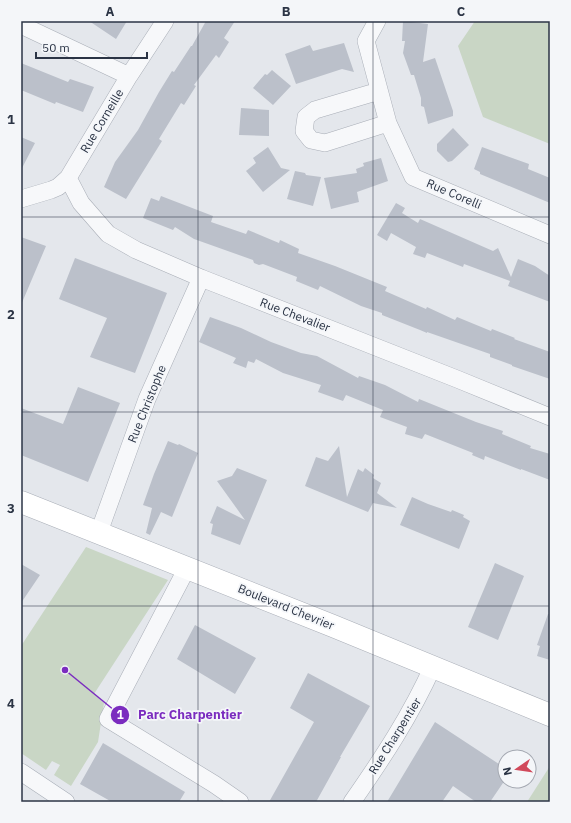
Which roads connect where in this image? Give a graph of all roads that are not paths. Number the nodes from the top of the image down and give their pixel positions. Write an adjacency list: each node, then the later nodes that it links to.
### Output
1 (165, 21): 4 (street, Rue Corneille)
2 (377, 21): 5 (street, Rue Corelli)
3 (21, 25): 4 (street)
4 (129, 76): 7 (street, Rue Corneille)
5 (379, 91): 6 (street, Rue Corelli); 6 (street)
6 (388, 123): 9 (street, Rue Corelli)
7 (68, 178): 8 (street, Rue Corneille); 10 (street, Rue Chevalier)
8 (21, 199)
9 (550, 235)
10 (201, 278): 11 (street, Rue Chevalier); 13 (street, Rue Christophe)
11 (550, 417)
12 (21, 502): 13 (street, Boulevard Chevrier)
13 (98, 532): 14 (street, Boulevard Chevrier)
14 (187, 568): 15 (street, Boulevard Chevrier); 19 (street)
15 (433, 666): 16 (street, Boulevard Chevrier); 20 (street, Rue Charpentier)
16 (550, 715)
17 (21, 772): 18 (street)
18 (66, 802)
19 (240, 802)
20 (352, 802)

